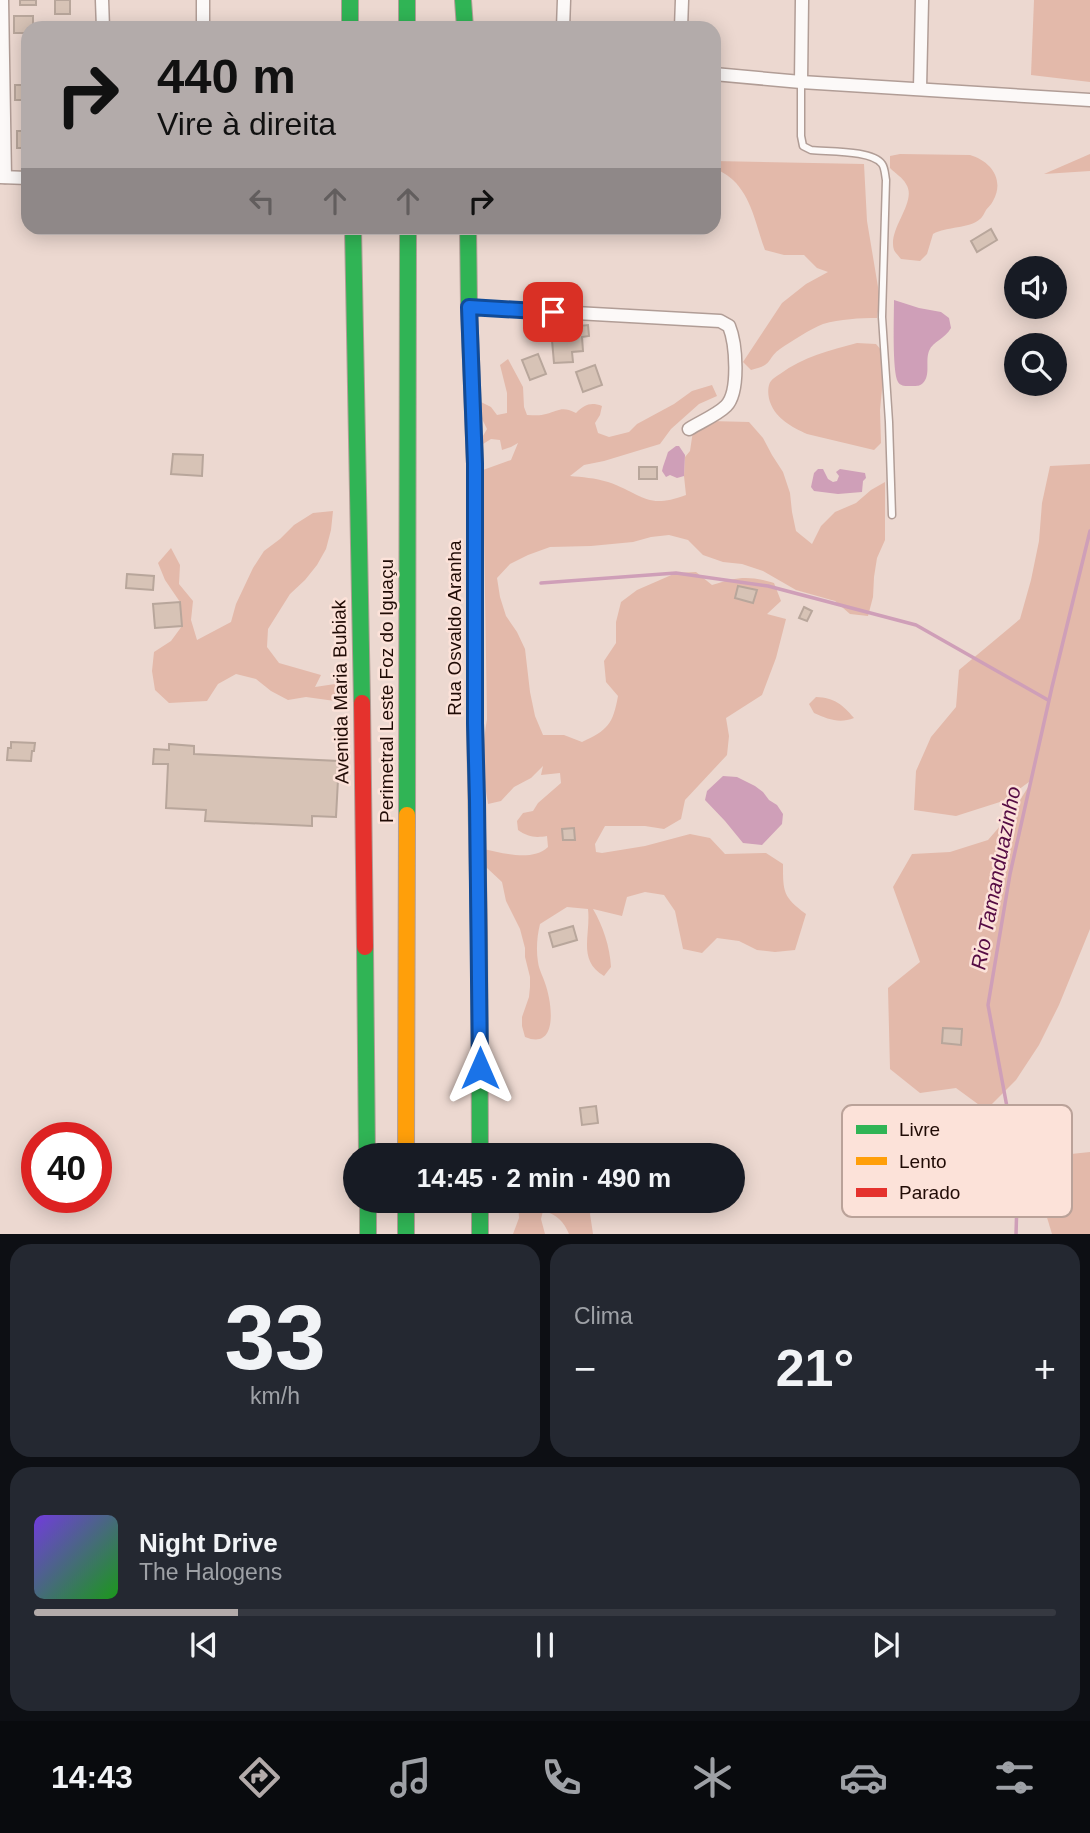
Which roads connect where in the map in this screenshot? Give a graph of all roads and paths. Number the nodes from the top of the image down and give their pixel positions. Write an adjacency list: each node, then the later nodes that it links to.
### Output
1 (2, 0): 22 (street)
2 (102, 0): 11 (street)
3 (203, 0): 12 (street)
4 (351, 0): 13 (main road)
5 (407, 0): 14 (main road)
6 (463, 0): 15 (main road)
7 (564, 0): 16 (street)
8 (682, 0): 17 (street)
9 (802, 0): 19 (street)
10 (922, 0): 20 (street)
11 (103, 21)
12 (203, 21)
13 (351, 21)
14 (407, 21)
15 (464, 21)
16 (563, 21)
17 (681, 21)
18 (721, 75): 19 (street)
19 (801, 82): 20 (street); 29 (lane)
20 (920, 88): 21 (street)
21 (1090, 100)
22 (2, 177): 23 (street)
23 (21, 178)
24 (353, 235): 30 (main road, Avenida Maria Bubiak)
25 (408, 235): 31 (main road, Perimetral Leste Foz do Iguaçu)
26 (468, 235): 27 (main road, Rua Osvaldo Aranha)
27 (469, 307): 28 (street); 32 (main road, Rua Osvaldo Aranha)
28 (689, 429)
29 (892, 515)
30 (367, 1143)
31 (406, 1143)
32 (480, 1143)
33 (368, 1213): 36 (main road)
34 (406, 1213): 37 (main road)
35 (480, 1213): 38 (main road)
36 (368, 1234)
37 (406, 1234)
38 (480, 1234)

